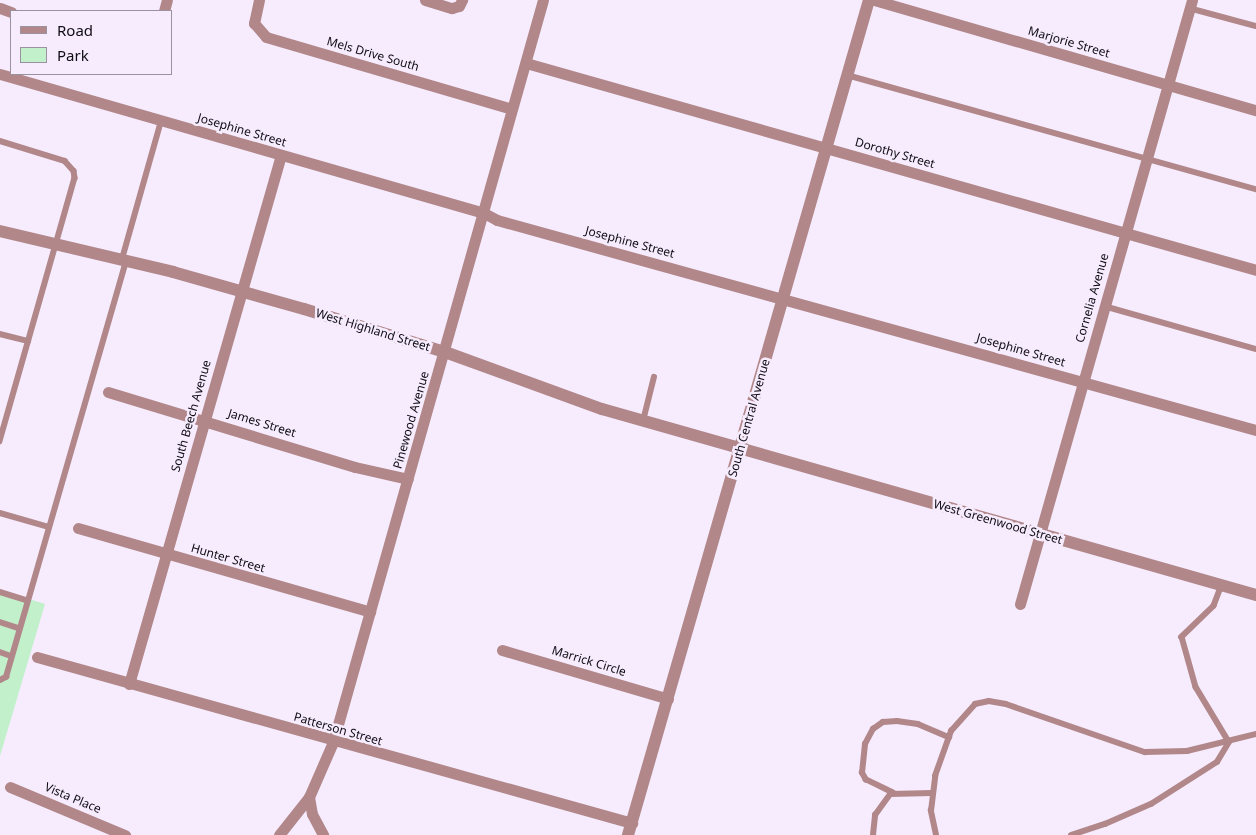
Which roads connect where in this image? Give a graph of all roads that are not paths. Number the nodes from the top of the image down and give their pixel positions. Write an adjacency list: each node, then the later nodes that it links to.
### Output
1 (259, 0): 13 (street, Mels Drive South)
2 (426, 0): 6 (street)
3 (543, 0): 9 (street, Pinewood Avenue)
4 (869, 0): 11 (street, South Central Avenue)
5 (874, 0): 12 (street, Marjorie Street)
6 (461, 3)
7 (1190, 4): 8 (lane); 12 (street, Cornelia Avenue)
8 (1256, 26)
9 (526, 63): 13 (street, Pinewood Avenue); 17 (street, Dorothy Street)
10 (0, 74): 15 (street, Josephine Street)
11 (847, 75): 17 (street, South Central Avenue); 19 (lane)
12 (1167, 85): 14 (street, Marjorie Street); 19 (street, Cornelia Avenue)
13 (512, 109): 21 (street, Pinewood Avenue)
14 (1256, 110)
15 (161, 121): 18 (street, Josephine Street); 25 (lane)
16 (0, 141): 24 (lane)
17 (827, 148): 23 (street, Dorothy Street); 28 (street, South Central Avenue)
18 (281, 156): 21 (street, Josephine Street); 27 (street, South Beech Avenue)
19 (1147, 158): 20 (lane); 23 (street, Cornelia Avenue)
20 (1256, 189)
21 (484, 213): 28 (street, Josephine Street); 33 (street, Pinewood Avenue)
22 (0, 231): 24 (street, West Highland Street)
23 (1125, 234): 26 (street, Dorothy Street); 29 (street, Cornelia Avenue)
24 (57, 243): 25 (street, West Highland Street); 31 (lane)
25 (124, 259): 27 (street, West Highland Street); 45 (lane)
26 (1256, 270)
27 (242, 294): 33 (street, West Highland Street); 37 (street, South Beech Avenue)
28 (784, 298): 35 (street, Josephine Street); 42 (street, South Central Avenue)
29 (1104, 306): 32 (lane); 35 (street, Cornelia Avenue)
30 (0, 334): 31 (lane)
31 (28, 341): 39 (lane)
32 (1256, 350)
33 (444, 352): 38 (street, West Highland Street); 43 (street, Pinewood Avenue)
34 (654, 377): 38 (lane)
35 (1082, 383): 40 (street, Josephine Street); 47 (street, Cornelia Avenue)
36 (108, 392): 37 (street, James Street)
37 (204, 420): 43 (street, James Street); 48 (street, South Beech Avenue)
38 (643, 421): 42 (street, West Highland Street)
39 (2, 425): 41 (lane)
40 (1256, 430)
41 (0, 442)
42 (740, 449): 47 (street, West Greenwood Street); 63 (street, South Central Avenue)
43 (408, 479): 54 (street, Pinewood Avenue)
44 (0, 513): 45 (lane)
45 (49, 527): 52 (lane)
46 (78, 528): 48 (street, Hunter Street)
47 (1040, 533): 49 (street, West Greenwood Street); 53 (street, Cornelia Avenue)
48 (165, 555): 54 (street, Hunter Street); 62 (street, South Beech Avenue)
49 (1222, 585): 51 (street, West Greenwood Street); 67 (lane)
50 (0, 592): 52 (lane)
51 (1256, 595)
52 (27, 600): 56 (lane)
53 (1020, 604)
54 (370, 612): 66 (street, Pinewood Avenue)
55 (0, 622): 56 (lane)
56 (19, 628): 59 (lane)
57 (502, 650): 63 (street, Marrick Circle)
58 (0, 652): 59 (lane)
59 (12, 656): 61 (lane)
60 (37, 657): 62 (street, Patterson Street)
61 (0, 680)
62 (129, 684): 66 (street, Patterson Street)
63 (668, 699): 72 (street, South Central Avenue)
64 (1256, 734): 67 (lane)
65 (949, 737): 67 (lane); 69 (lane); 70 (lane)
66 (333, 742): 71 (street, Pinewood Avenue); 72 (street, Patterson Street)
67 (1229, 742): 78 (lane)
68 (10, 787): 73 (street, Vista Place)
69 (893, 793): 70 (lane); 76 (lane)
70 (932, 794): 77 (lane)
71 (309, 798): 74 (street, Pinewood Avenue); 75 (street)
72 (630, 829)
73 (125, 835)
74 (279, 835)
75 (323, 835)
76 (873, 835)
77 (936, 835)
78 (1071, 835)

